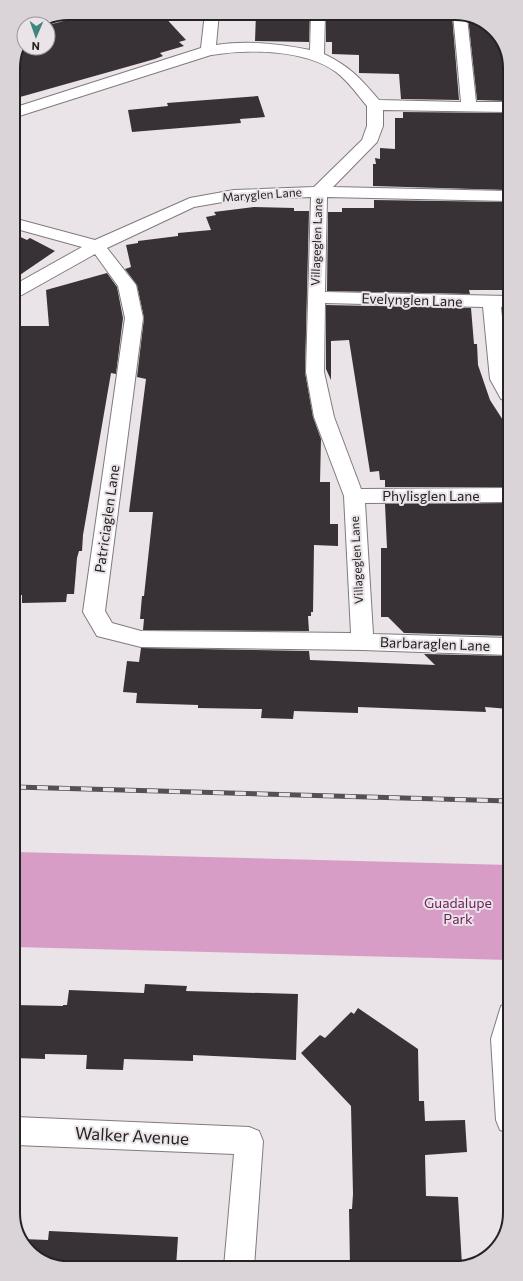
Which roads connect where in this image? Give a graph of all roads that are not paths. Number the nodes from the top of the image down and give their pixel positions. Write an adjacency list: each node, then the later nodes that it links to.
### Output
1 (211, 20): 4 (street)
2 (318, 20): 5 (street)
3 (461, 20): 7 (street)
4 (208, 51): 5 (street); 9 (street)
5 (317, 56): 6 (street)
6 (375, 105): 7 (street); 10 (street, Villageglen Lane)
7 (469, 106): 8 (street)
8 (503, 107)
9 (20, 111)
10 (319, 192): 11 (street, Maryglen Lane); 13 (street, Maryglen Lane); 15 (street, Villageglen Lane)
11 (503, 196)
12 (20, 225): 13 (street)
13 (97, 246): 14 (street, Maryglen Lane); 20 (street, Patriciaglen Lane)
14 (20, 289)
15 (316, 297): 16 (street, Evelynglen Lane); 19 (street, Villageglen Lane)
16 (499, 302): 17 (street)
17 (503, 386)
18 (503, 495): 19 (street, Phylisglen Lane)
19 (354, 496): 20 (street, Villageglen Lane)
20 (362, 642): 21 (street, Barbaraglen Lane)
21 (503, 647)
22 (20, 1131): 23 (street, Walker Avenue)
23 (239, 1261)

